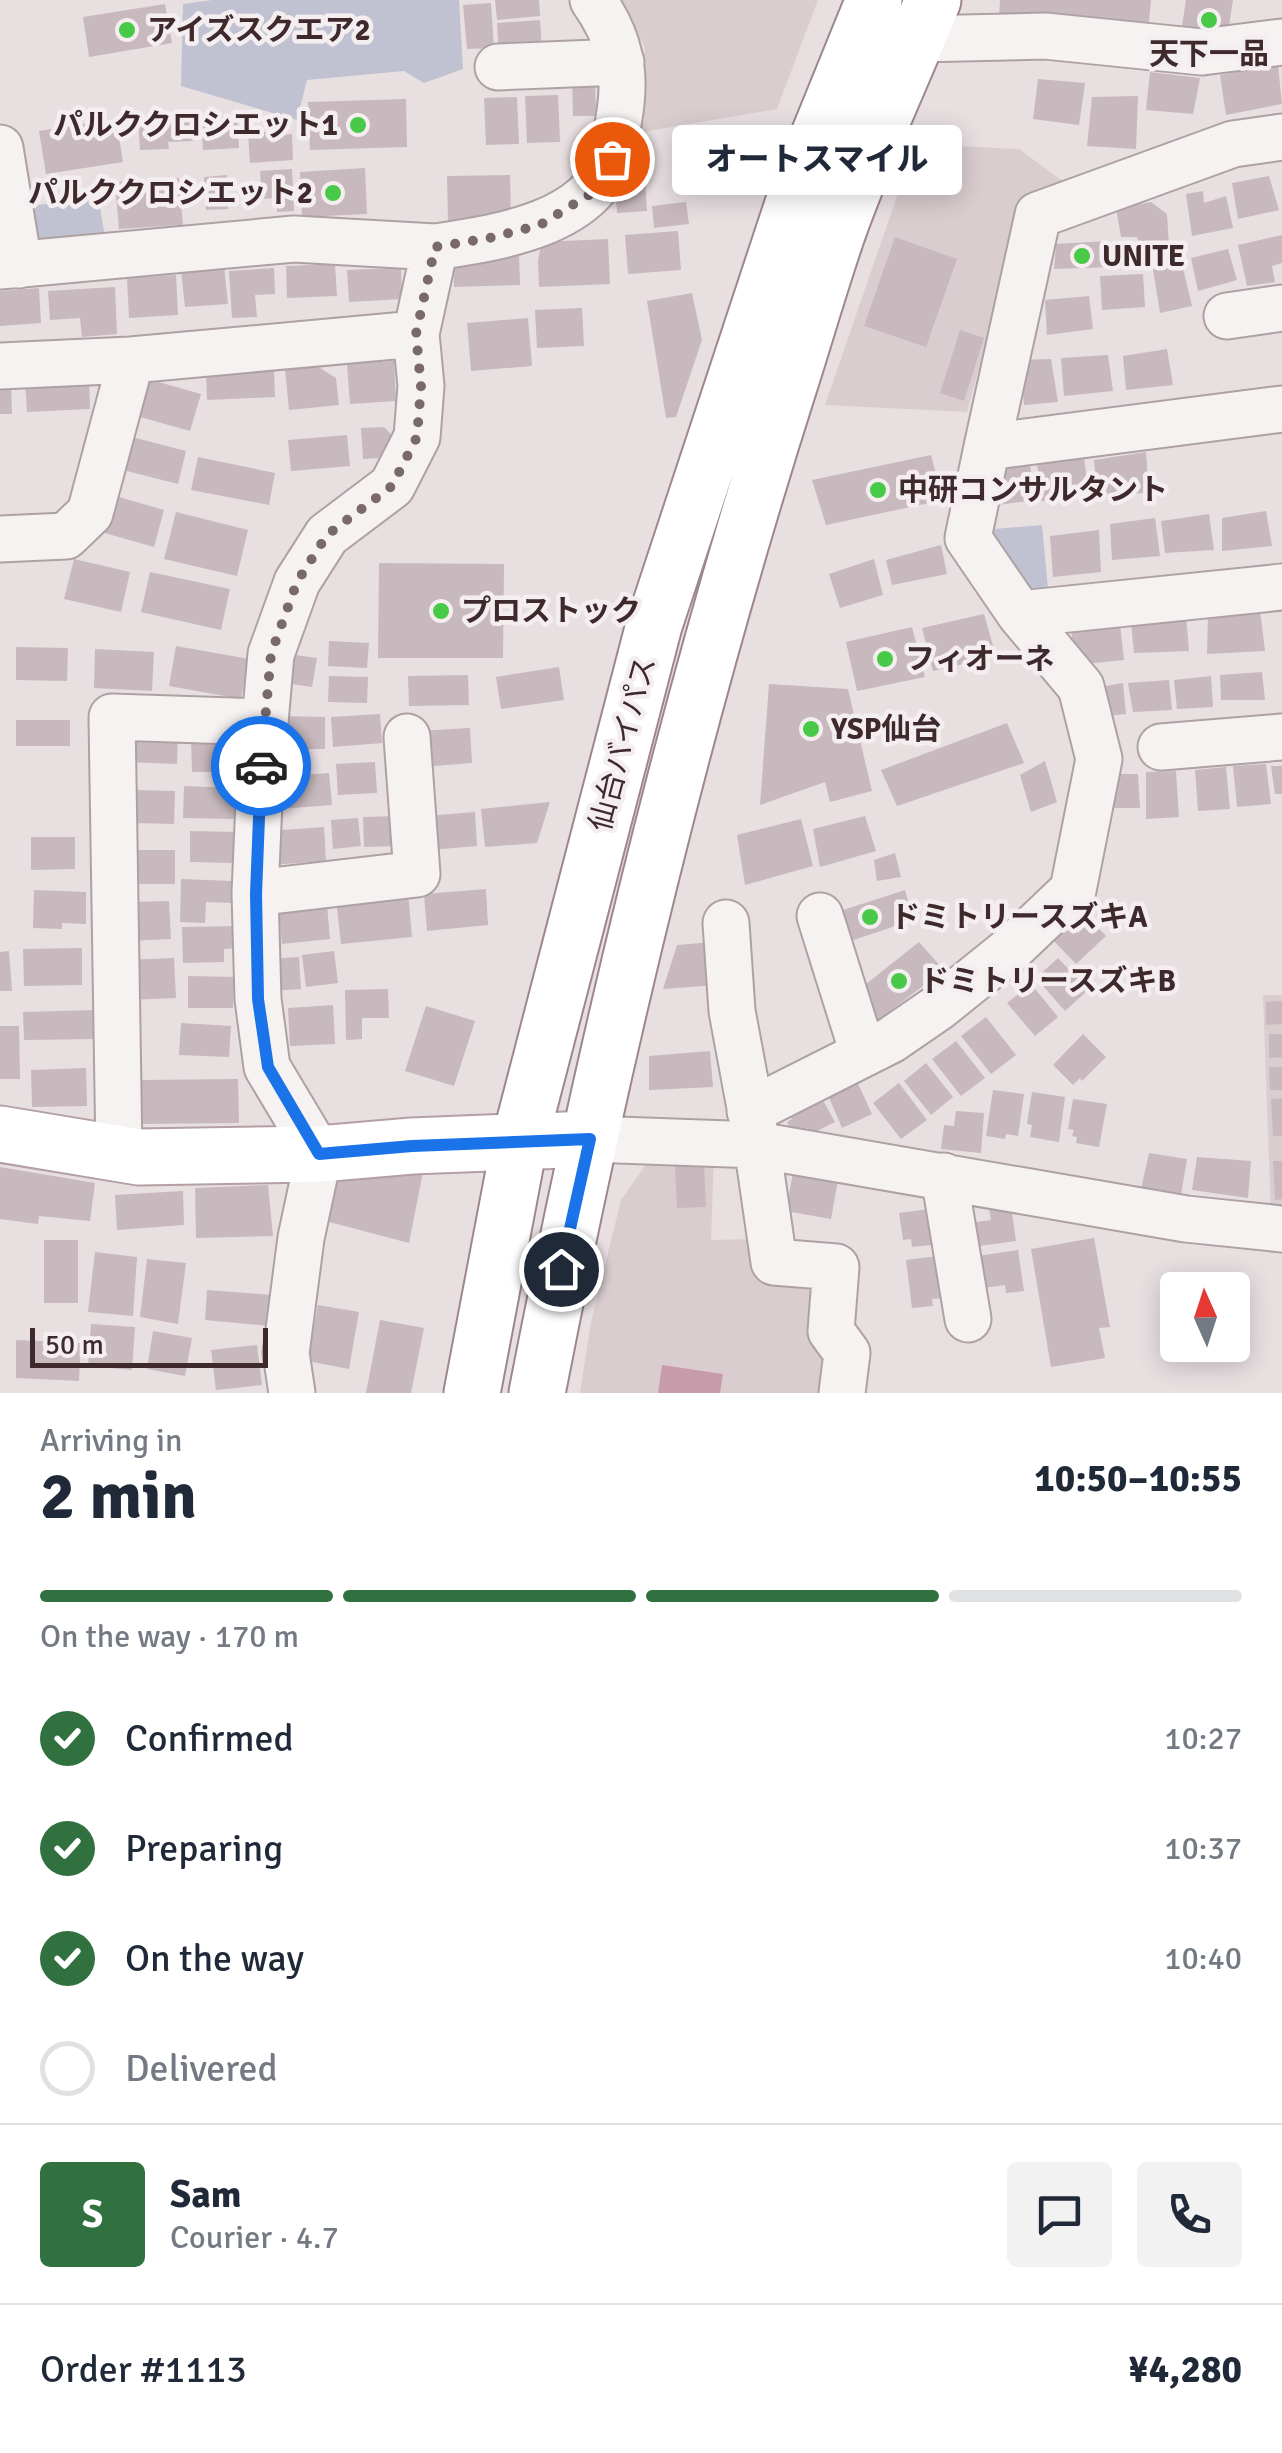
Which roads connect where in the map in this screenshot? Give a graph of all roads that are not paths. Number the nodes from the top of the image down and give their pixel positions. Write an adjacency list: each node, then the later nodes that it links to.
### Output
1 (593, 0): 5 (street)
2 (874, 0): 32 (main road, 仙台バイパス)
3 (925, 19): 4 (street); 31 (main road, 仙台バイパス)
4 (1282, 42)
5 (621, 62): 6 (street); 9 (street)
6 (498, 67)
7 (1282, 137): 17 (street)
8 (0, 148): 10 (street)
9 (435, 247): 10 (street); 13 (street)
10 (10, 266)
11 (1282, 308): 12 (street)
12 (1227, 316)
13 (416, 334): 14 (street); 21 (street)
14 (131, 360): 15 (street); 18 (street)
15 (0, 366)
16 (1282, 409): 17 (street)
17 (988, 447): 20 (street)
18 (0, 539)
19 (1282, 587): 20 (street)
20 (1020, 614): 28 (street)
21 (265, 722): 25 (street); 33 (street)
22 (407, 737): 25 (street)
23 (1282, 738): 24 (street)
24 (1161, 747)
25 (256, 894): 34 (street)
26 (820, 916): 28 (street)
27 (726, 923): 29 (street)
28 (863, 1054): 29 (street)
29 (754, 1128): 31 (street); 35 (street); 41 (street)
30 (0, 1134): 33 (main road)
31 (590, 1139): 32 (main road); 40 (main road, 仙台バイパス)
32 (520, 1140): 34 (main road); 39 (main road, 仙台バイパス)
33 (118, 1154): 34 (main road)
34 (319, 1154): 38 (street)
35 (944, 1176): 36 (street); 37 (street)
36 (1282, 1229)
37 (968, 1319)
38 (292, 1393)
39 (472, 1393)
40 (537, 1393)
41 (842, 1393)

